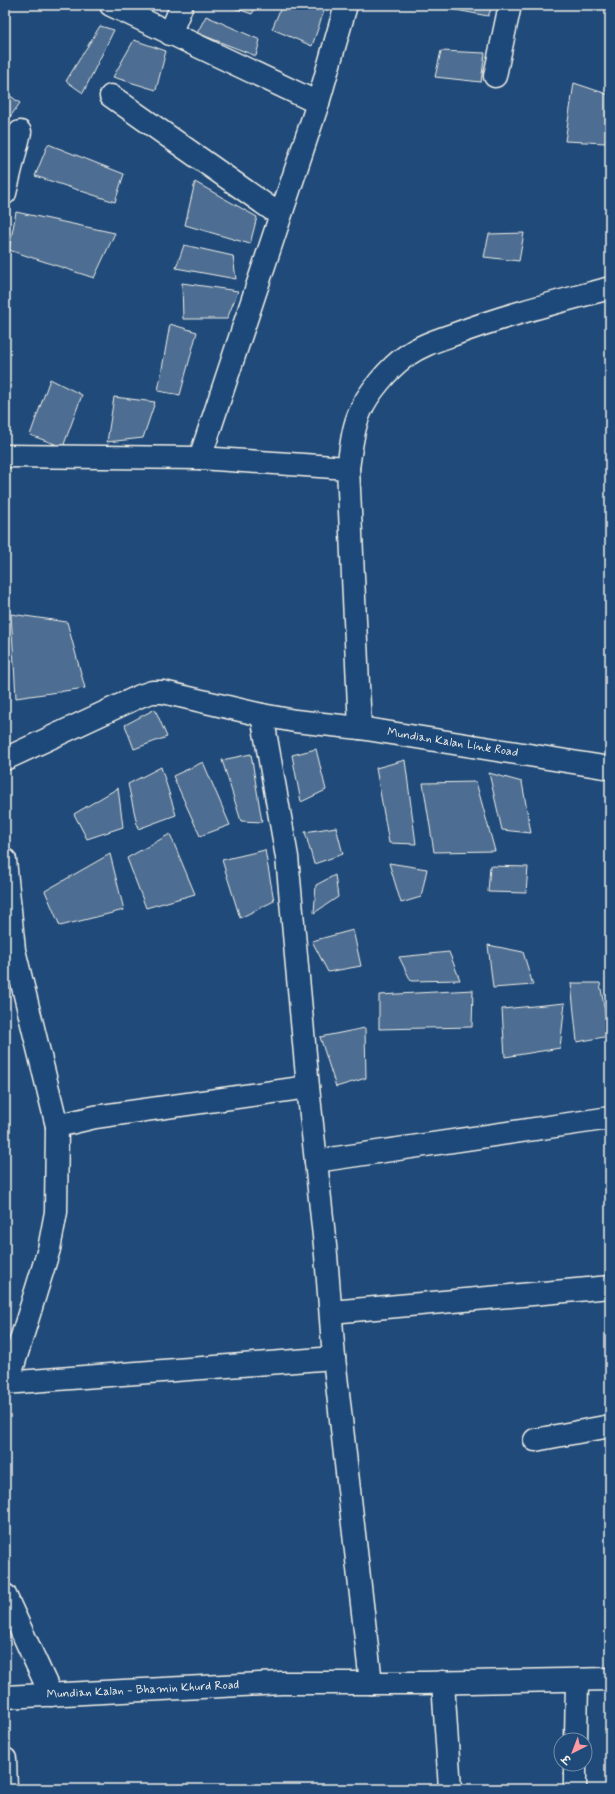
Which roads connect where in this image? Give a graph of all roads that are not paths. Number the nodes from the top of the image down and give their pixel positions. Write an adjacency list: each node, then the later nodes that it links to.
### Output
1 (110, 5): 5 (street)
2 (182, 5): 5 (street)
3 (346, 5): 8 (street)
4 (510, 5): 6 (street)
5 (170, 34): 8 (street)
6 (495, 76)
7 (111, 96): 11 (street)
8 (318, 103): 11 (street)
9 (20, 132): 10 (street)
10 (5, 192)
11 (280, 216): 14 (street)
12 (610, 288): 15 (street)
13 (5, 456): 14 (street)
14 (200, 458): 15 (street)
15 (348, 468): 17 (street)
16 (262, 715): 17 (street, Mundian Kalan Link Road); 18 (street, Mundian Kalan Link Road); 21 (street)
17 (360, 728): 19 (street, Mundian Kalan Link Road)
18 (5, 759)
19 (610, 768)
20 (5, 860): 23 (street)
21 (308, 1087): 23 (street); 24 (street)
22 (610, 1118): 24 (street)
23 (57, 1126): 28 (street)
24 (316, 1161): 26 (street)
25 (610, 1288): 26 (street)
26 (331, 1312): 27 (street)
27 (334, 1358): 28 (street); 35 (street)
28 (6, 1383)
29 (610, 1426): 30 (street)
30 (535, 1440)
31 (5, 1594): 36 (street)
32 (610, 1679): 33 (street, Mundian Kalan - Bhamin Khurd Road)
33 (577, 1680): 34 (street, Mundian Kalan - Bhamin Khurd Road); 38 (street)
34 (443, 1682): 35 (street, Mundian Kalan - Bhamin Khurd Road); 42 (street)
35 (371, 1683): 36 (street, Mundian Kalan - Bhamin Khurd Road)
36 (51, 1695): 37 (street, Mundian Kalan - Bhamin Khurd Road)
37 (5, 1697)
38 (576, 1732)
39 (5, 1759): 41 (street)
40 (575, 1772): 43 (street)
41 (6, 1789)
42 (450, 1789)
43 (575, 1789)

